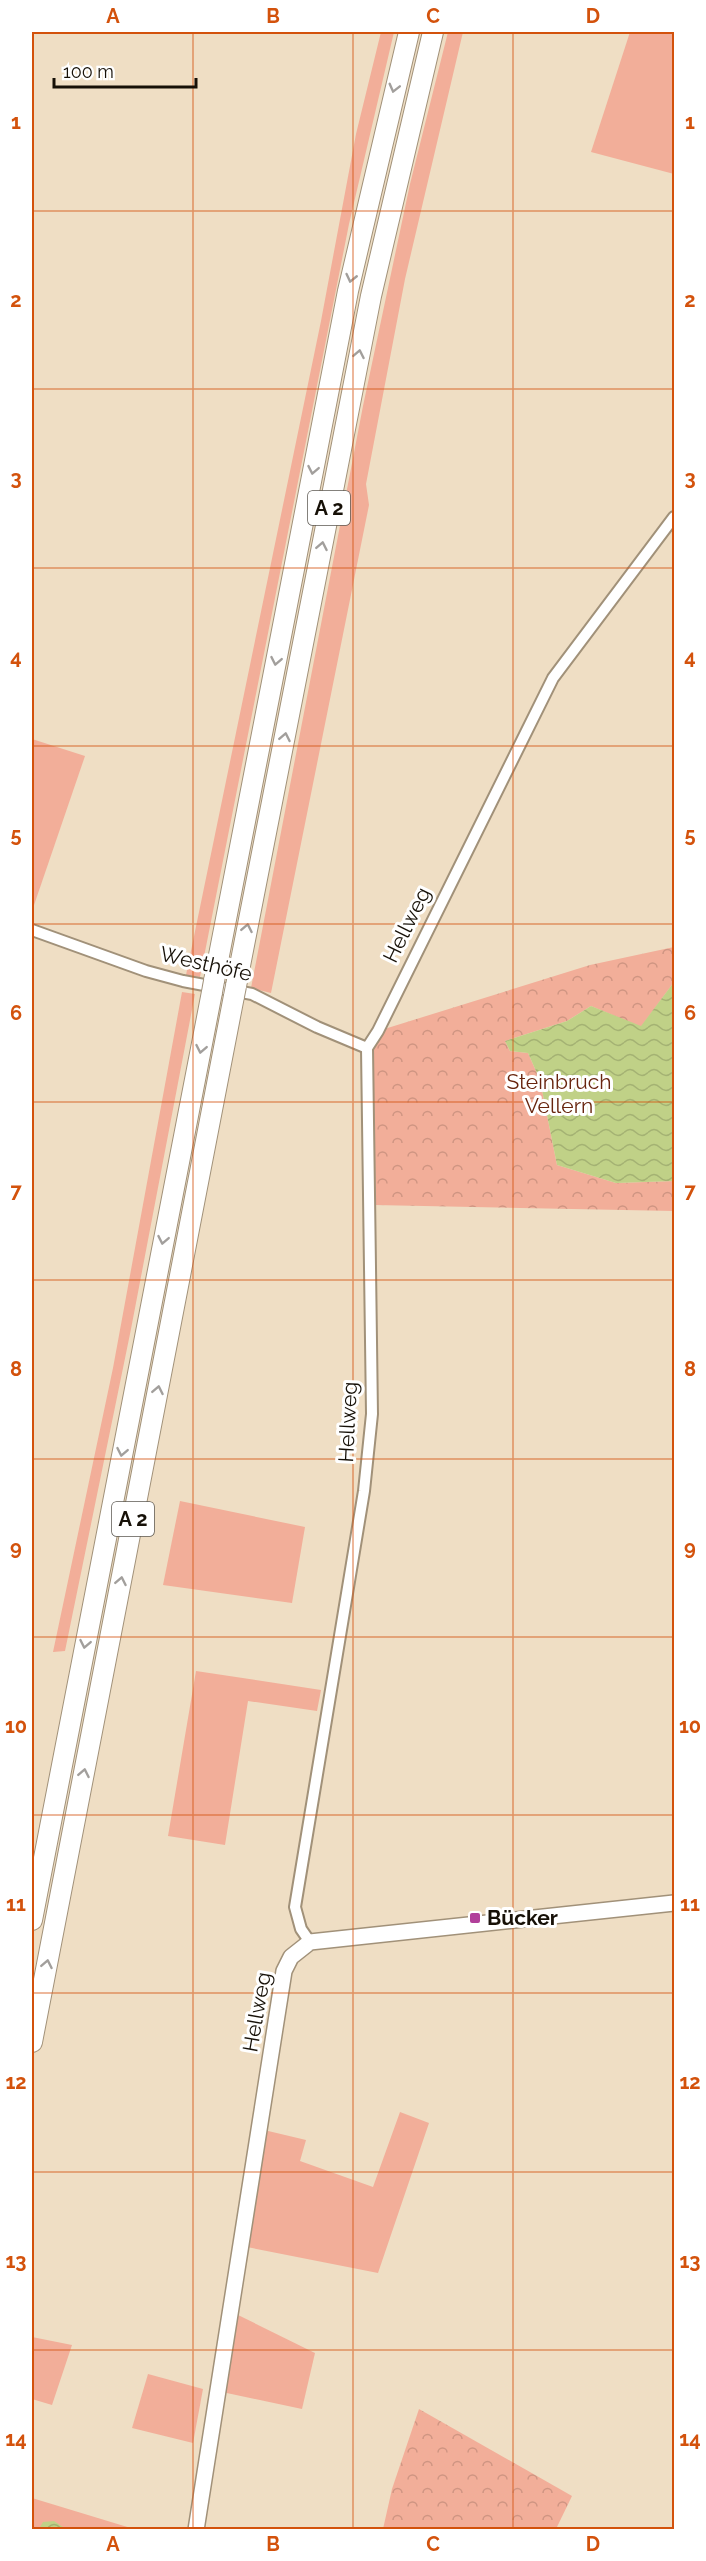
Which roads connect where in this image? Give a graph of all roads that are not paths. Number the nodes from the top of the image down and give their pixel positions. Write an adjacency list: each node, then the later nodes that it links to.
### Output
1 (409, 32): 7 (highway, A 2, one-way to 7)
2 (433, 32): 9 (highway, A 2, one-way to 2)
3 (675, 517): 5 (street, Hellweg)
4 (32, 930): 5 (street, Westhöfe)
5 (367, 1048): 8 (street, Hellweg)
6 (675, 1903): 8 (main road)
7 (32, 1920)
8 (310, 1942): 10 (main road, Hellweg)
9 (32, 2042)
10 (196, 2529)

